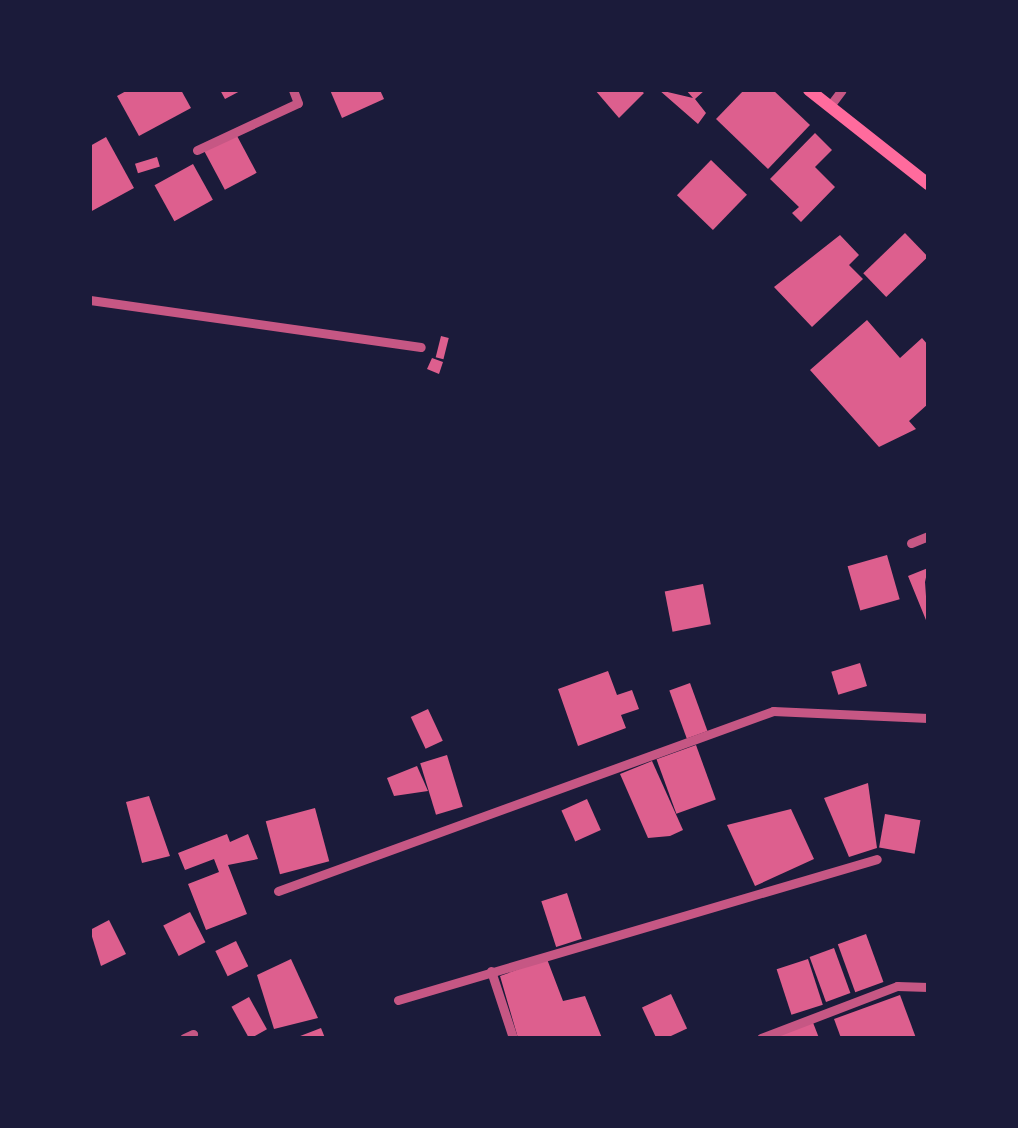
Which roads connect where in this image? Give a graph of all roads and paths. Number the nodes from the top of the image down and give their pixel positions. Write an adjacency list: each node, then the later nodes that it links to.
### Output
1 (293, 90): 5 (street)
2 (808, 90): 4 (main road)
3 (842, 90): 4 (street)
4 (829, 106): 6 (main road)
5 (197, 150)
6 (928, 184)
7 (90, 300): 8 (street)
8 (421, 347)
9 (928, 536): 10 (street)
10 (911, 543)
11 (928, 718): 13 (street)
12 (877, 859): 14 (street)
13 (278, 892)
14 (492, 970): 16 (street); 17 (street)
15 (928, 987): 18 (street)
16 (398, 1000)
17 (513, 1038)
18 (761, 1038)

